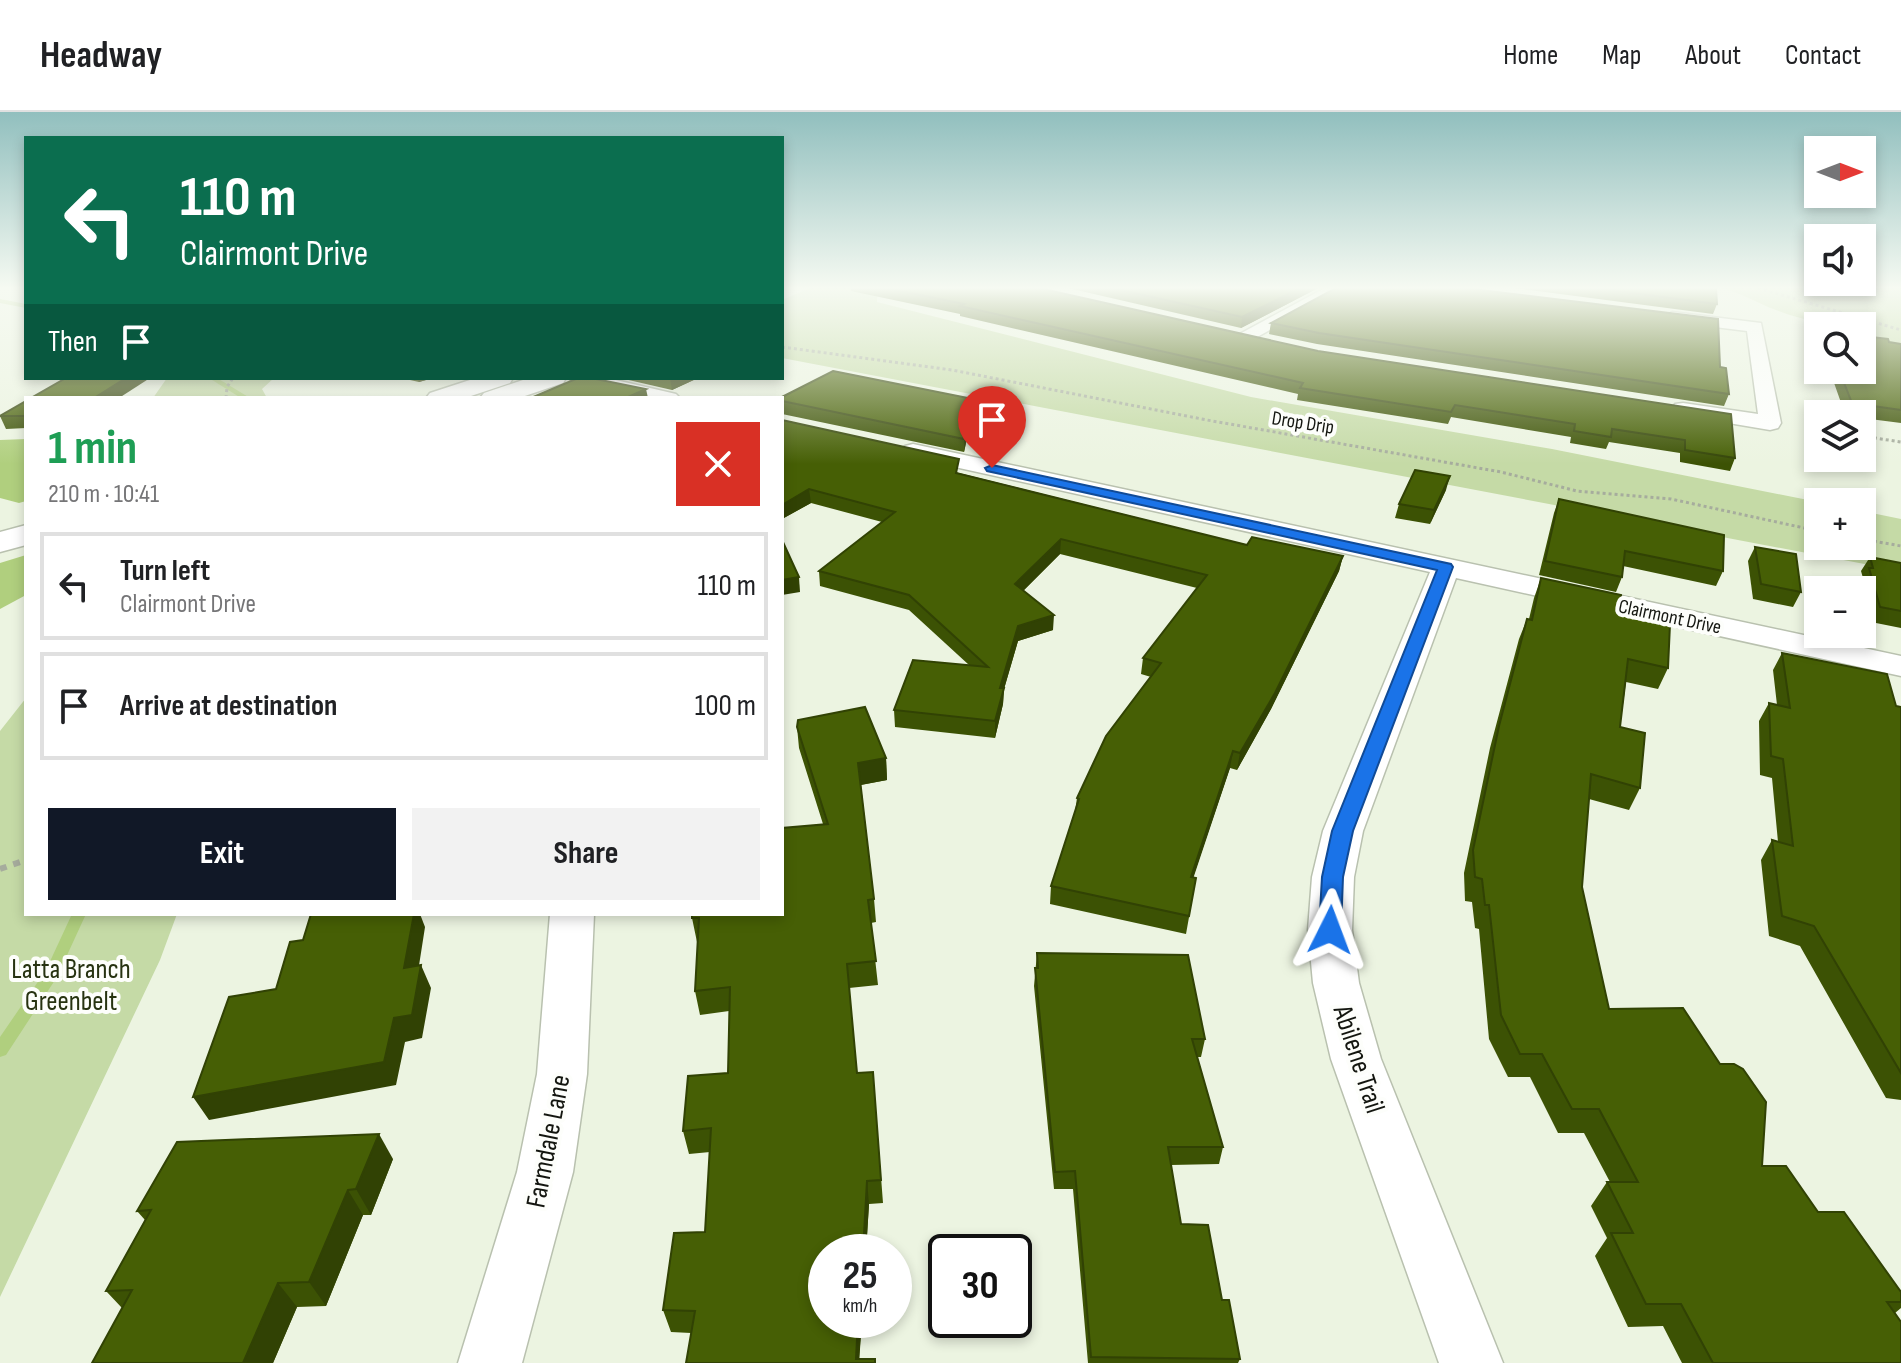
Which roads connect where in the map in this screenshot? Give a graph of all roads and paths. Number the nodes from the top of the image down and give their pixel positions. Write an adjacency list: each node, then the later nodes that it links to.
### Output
1 (1758, 346): 9 (street)
2 (784, 347): 15 (path, Drop Drip)
3 (495, 380): 6 (street)
4 (548, 380): 7 (street)
5 (588, 380): 8 (street)
6 (445, 396)
7 (499, 396)
8 (660, 396)
9 (1659, 406)
10 (1876, 438): 11 (path)
11 (1901, 442)
12 (889, 446): 20 (street, Clairmont Drive)
13 (24, 515): 14 (street)
14 (0, 521)
15 (1804, 528)
16 (24, 536): 17 (street)
17 (0, 542)
18 (1876, 542): 19 (path)
19 (1901, 546)
20 (1446, 567): 21 (street, Clairmont Drive); 26 (street, Abilene Trail)
21 (1901, 666)
22 (24, 861): 23 (path)
23 (0, 869)
24 (572, 916): 25 (street, Farmdale Lane)
25 (490, 1363)
26 (1471, 1363)

